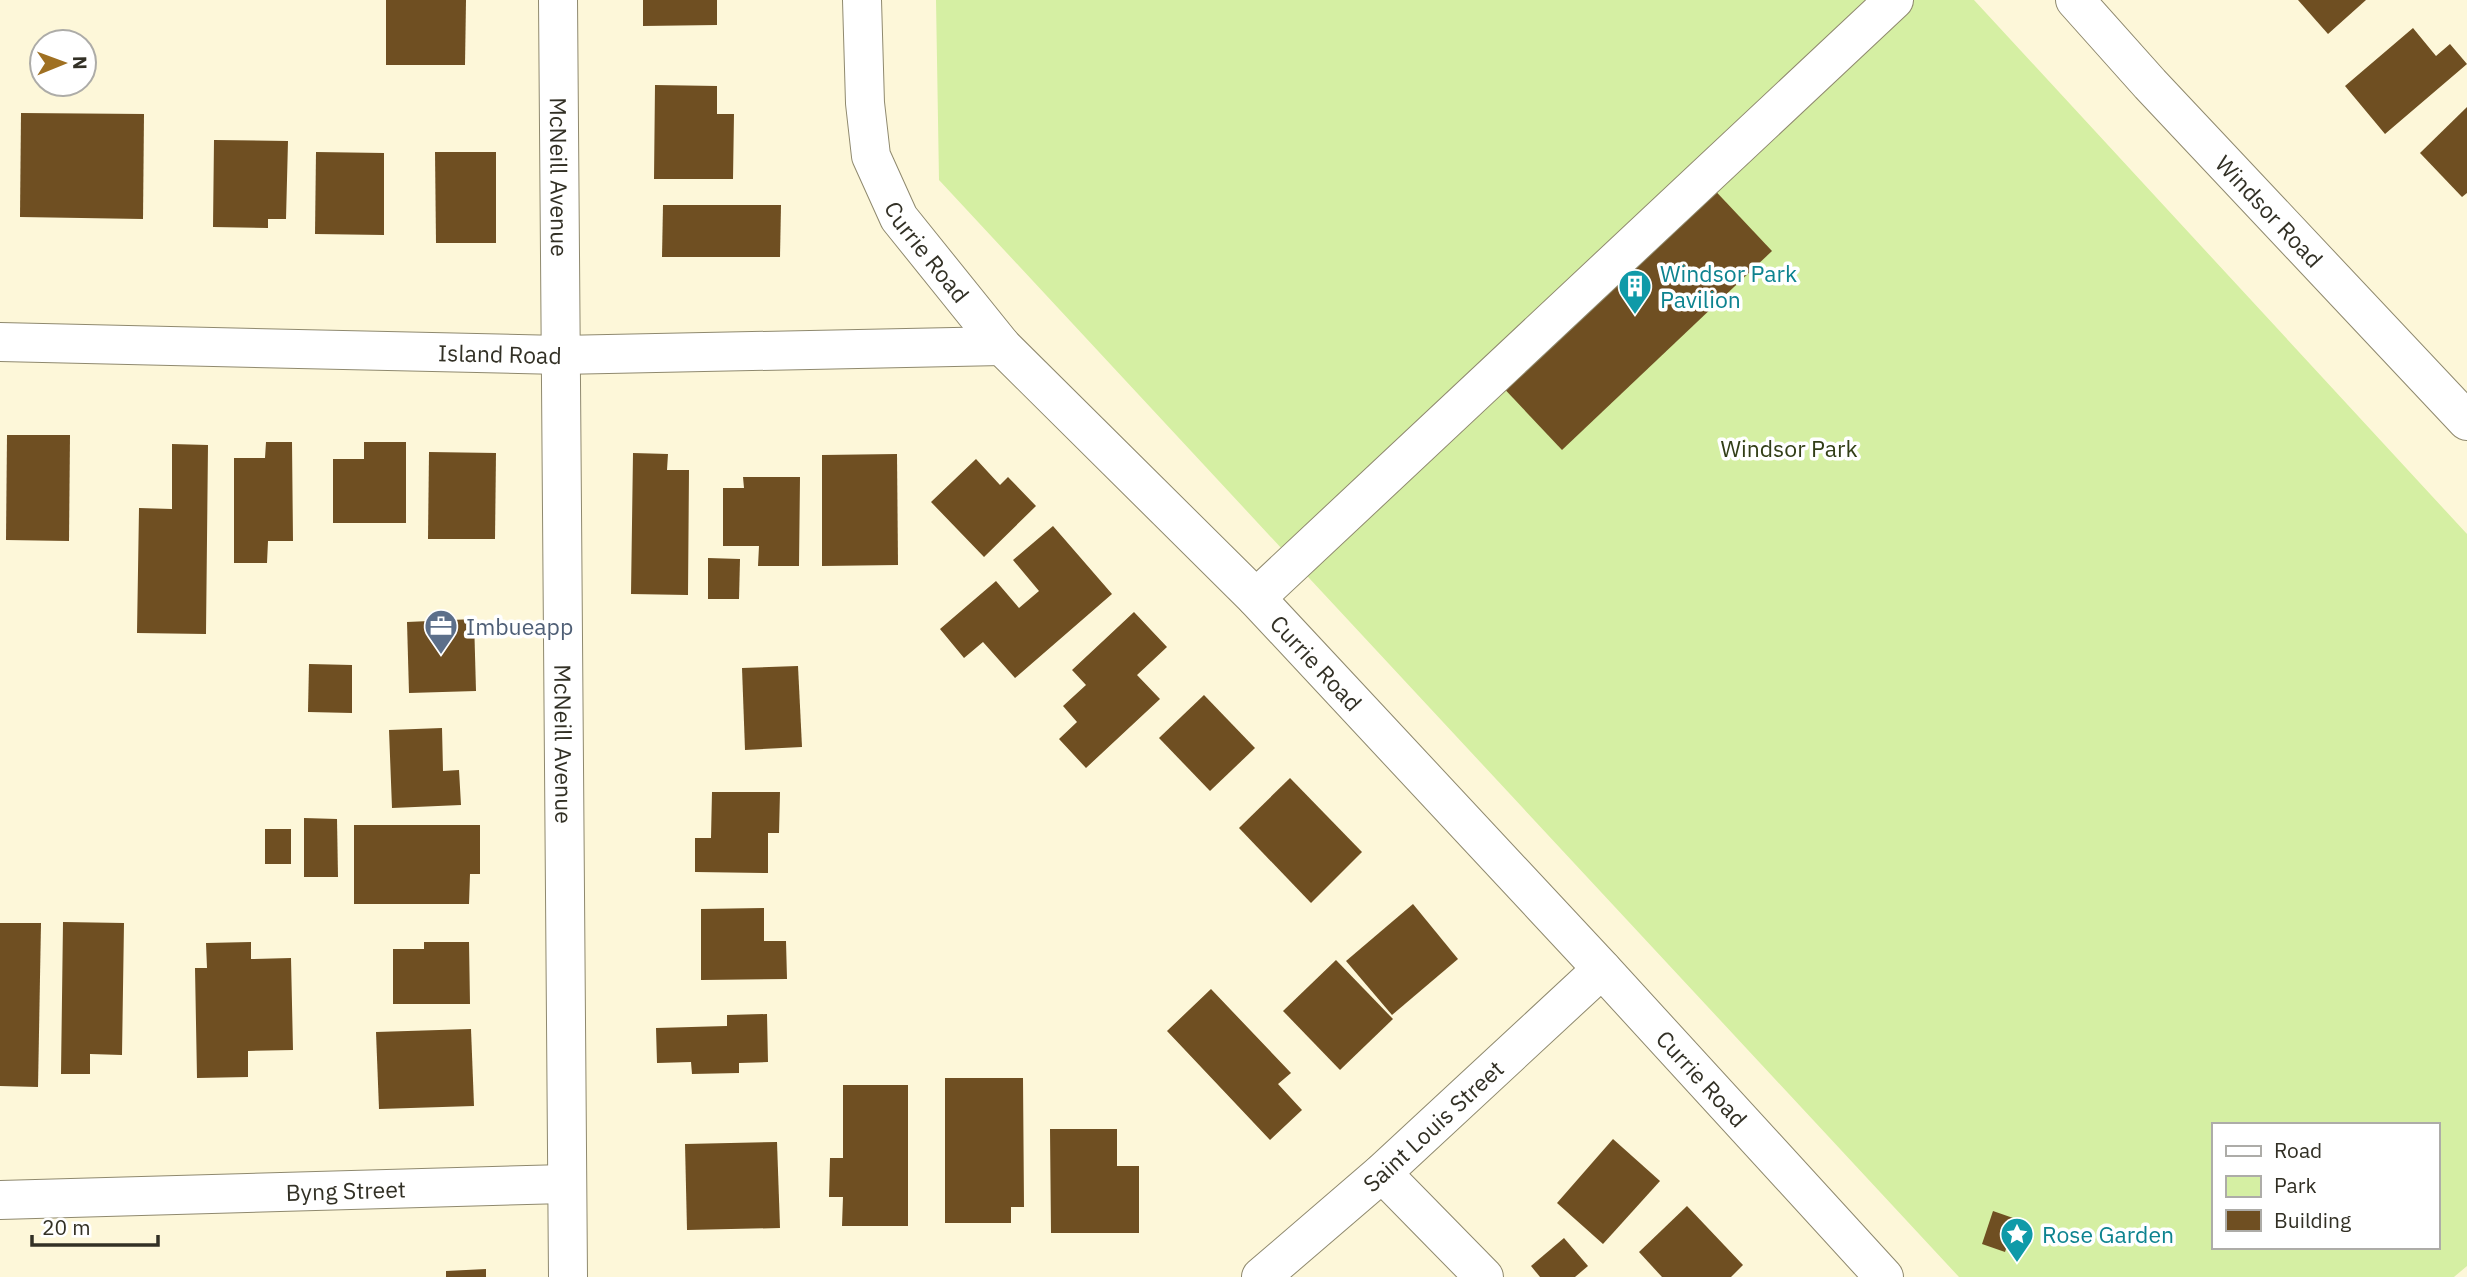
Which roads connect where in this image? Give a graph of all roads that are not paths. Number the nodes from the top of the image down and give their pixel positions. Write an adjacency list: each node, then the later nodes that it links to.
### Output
1 (558, 0): 7 (street, McNeill Avenue)
2 (862, 0): 6 (street, Currie Road)
3 (1894, 0): 9 (street)
4 (2075, 0): 8 (street, Windsor Road)
5 (0, 342): 7 (street, Island Road)
6 (1002, 346): 7 (street, Island Road); 9 (street, Currie Road)
7 (560, 355): 12 (street, McNeill Avenue)
8 (2467, 421)
9 (1256, 598): 10 (street, Currie Road)
10 (1602, 969): 11 (street, Saint Louis Street); 17 (street, Currie Road)
11 (1382, 1173): 15 (street, Saint Louis Street); 16 (street)
12 (565, 1184): 13 (street, Byng Street); 14 (street, McNeill Avenue)
13 (0, 1200)
14 (568, 1277)
15 (1261, 1277)
16 (1484, 1277)
17 (1884, 1277)

